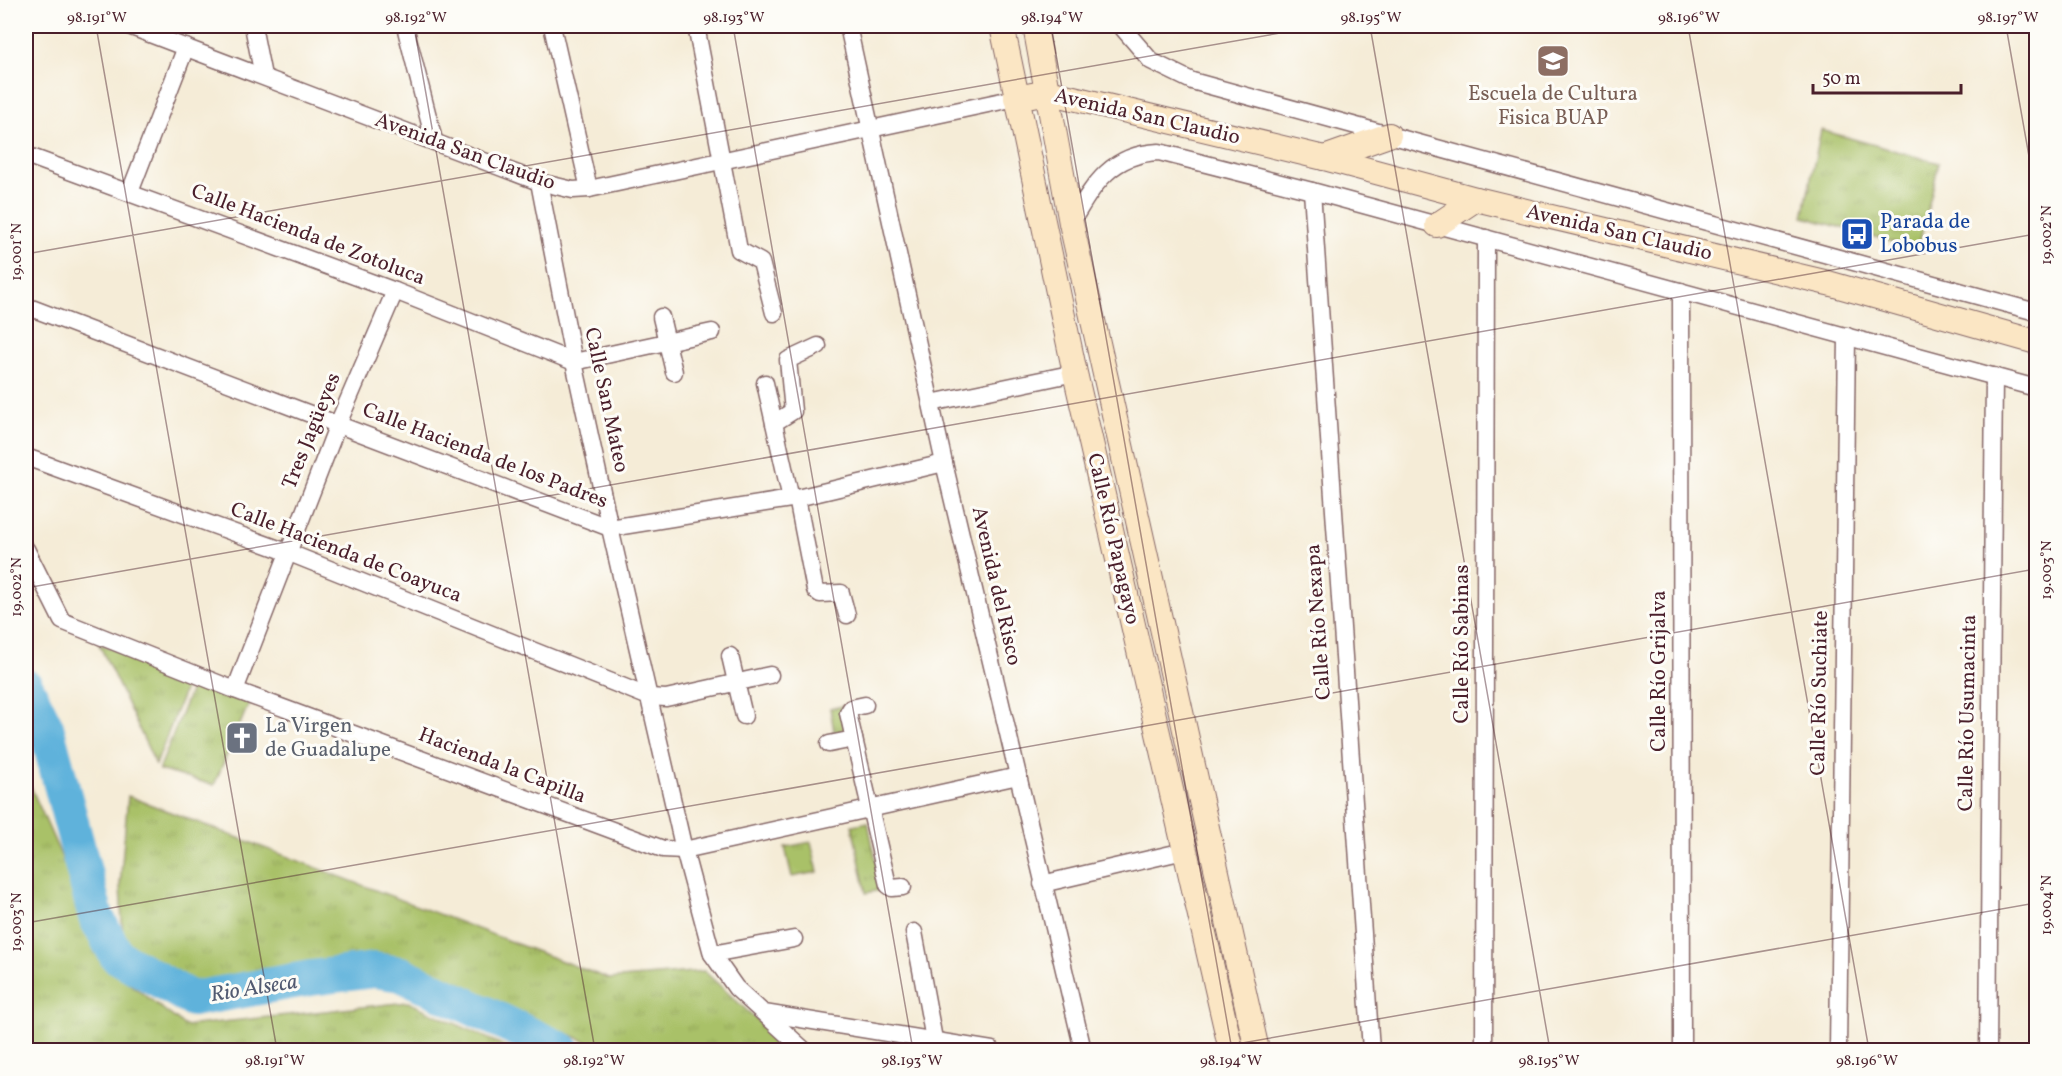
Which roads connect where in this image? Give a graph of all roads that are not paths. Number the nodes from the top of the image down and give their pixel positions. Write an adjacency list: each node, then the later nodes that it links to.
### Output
1 (129, 26): 10 (street, Avenida San Claudio)
2 (253, 26): 11 (street)
3 (405, 26): 16 (street)
4 (552, 26): 21 (street)
5 (696, 26): 19 (street)
6 (848, 26): 14 (street, Avenida del Risco)
7 (1002, 26): 13 (main road, Calle Río Papagayo)
8 (1035, 26): 12 (main road, Calle Río Papagayo)
9 (1121, 26): 15 (street, Avenida San Claudio)
10 (186, 47): 11 (street, Avenida San Claudio); 23 (street)
11 (263, 76): 16 (street, Avenida San Claudio)
12 (1048, 92): 13 (main road, Avenida San Claudio); 18 (main road, Avenida San Claudio); 25 (main road, Calle Río Papagayo)
13 (1016, 98): 14 (street, Avenida San Claudio); 41 (main road, Calle Río Papagayo)
14 (871, 130): 19 (street, Avenida San Claudio); 45 (street, Avenida del Risco)
15 (1389, 135): 18 (main road); 31 (street, Avenida San Claudio)
16 (434, 140): 20 (street, Avenida San Claudio)
17 (26, 155): 23 (street, Calle Hacienda de Zotoluca)
18 (1324, 158): 24 (main road, Avenida San Claudio)
19 (724, 161): 21 (street, Avenida San Claudio); 32 (street)
20 (539, 182): 21 (street, Avenida San Claudio); 39 (street, Calle San Mateo)
21 (589, 189)
22 (1312, 190): 25 (street, Avenida San Claudio); 26 (street, Avenida San Claudio); 80 (street, Calle Río Nexapa)
23 (130, 192): 28 (street, Calle Hacienda de Zotoluca)
24 (1476, 199): 26 (main road); 37 (main road, Avenida San Claudio)
25 (1071, 223): 79 (main road, Calle Río Papagayo)
26 (1437, 225): 27 (street, Avenida San Claudio)
27 (1486, 238): 29 (street, Avenida San Claudio); 81 (street, Calle Río Sabinas)
28 (395, 291): 39 (street, Calle Hacienda de Zotoluca); 47 (street, Tres Jagüeyes)
29 (1681, 291): 35 (street, Avenida San Claudio); 82 (street, Calle Río Grijalva)
30 (26, 306): 47 (street, Calle Hacienda de los Padres)
31 (2037, 312)
32 (774, 313)
33 (661, 318): 36 (street)
34 (712, 332): 36 (street)
35 (1847, 336): 42 (street, Avenida San Claudio); 83 (street, Calle Río Suchiate)
36 (666, 341): 39 (street); 40 (street)
37 (2037, 342)
38 (819, 346): 46 (street)
39 (574, 362): 51 (street, Calle San Mateo)
40 (674, 372)
41 (1075, 373): 45 (street); 67 (main road, Calle Río Papagayo)
42 (1994, 376): 44 (street, Avenida San Claudio); 84 (street, Calle Río Usumacinta)
43 (765, 383): 46 (street)
44 (2037, 388)
45 (931, 403): 49 (street, Avenida del Risco)
46 (774, 423): 50 (street)
47 (338, 424): 51 (street, Calle Hacienda de los Padres); 53 (street, Tres Jagüeyes)
48 (26, 457): 53 (street, Calle Hacienda de Coayuca)
49 (944, 463): 50 (street, Calle Hacienda de los Padres); 64 (street, Avenida del Risco)
50 (794, 498): 51 (street, Calle Hacienda de los Padres); 54 (street)
51 (610, 528): 59 (street, Calle San Mateo)
52 (26, 549): 58 (street, Hacienda la Capilla)
53 (287, 552): 58 (street, Tres Jagüeyes); 59 (street, Calle Hacienda de Coayuca)
54 (848, 615)
55 (730, 656): 57 (street)
56 (770, 675): 57 (street)
57 (736, 682): 59 (street); 61 (street)
58 (235, 690): 66 (street, Hacienda la Capilla)
59 (648, 697): 66 (street, Calle San Mateo)
60 (866, 705): 62 (street)
61 (744, 716)
62 (854, 739): 63 (street); 65 (street)
63 (829, 744)
64 (1018, 776): 65 (street, Hacienda la Capilla); 68 (street, Avenida del Risco)
65 (870, 807): 66 (street, Hacienda la Capilla); 69 (street)
66 (684, 850): 72 (street, Calle San Mateo)
67 (1184, 852): 68 (street); 78 (main road, Calle Río Papagayo)
68 (1042, 884): 77 (street, Avenida del Risco)
69 (896, 887)
70 (914, 932): 74 (street)
71 (794, 939): 72 (street)
72 (712, 954): 73 (street)
73 (764, 1013): 74 (street); 75 (street)
74 (936, 1046): 76 (street)
75 (804, 1050)
76 (992, 1050)
77 (1083, 1050)
78 (1231, 1050)
79 (1257, 1050)
80 (1371, 1050)
81 (1484, 1050)
82 (1682, 1050)
83 (1838, 1050)
84 (1988, 1050)

